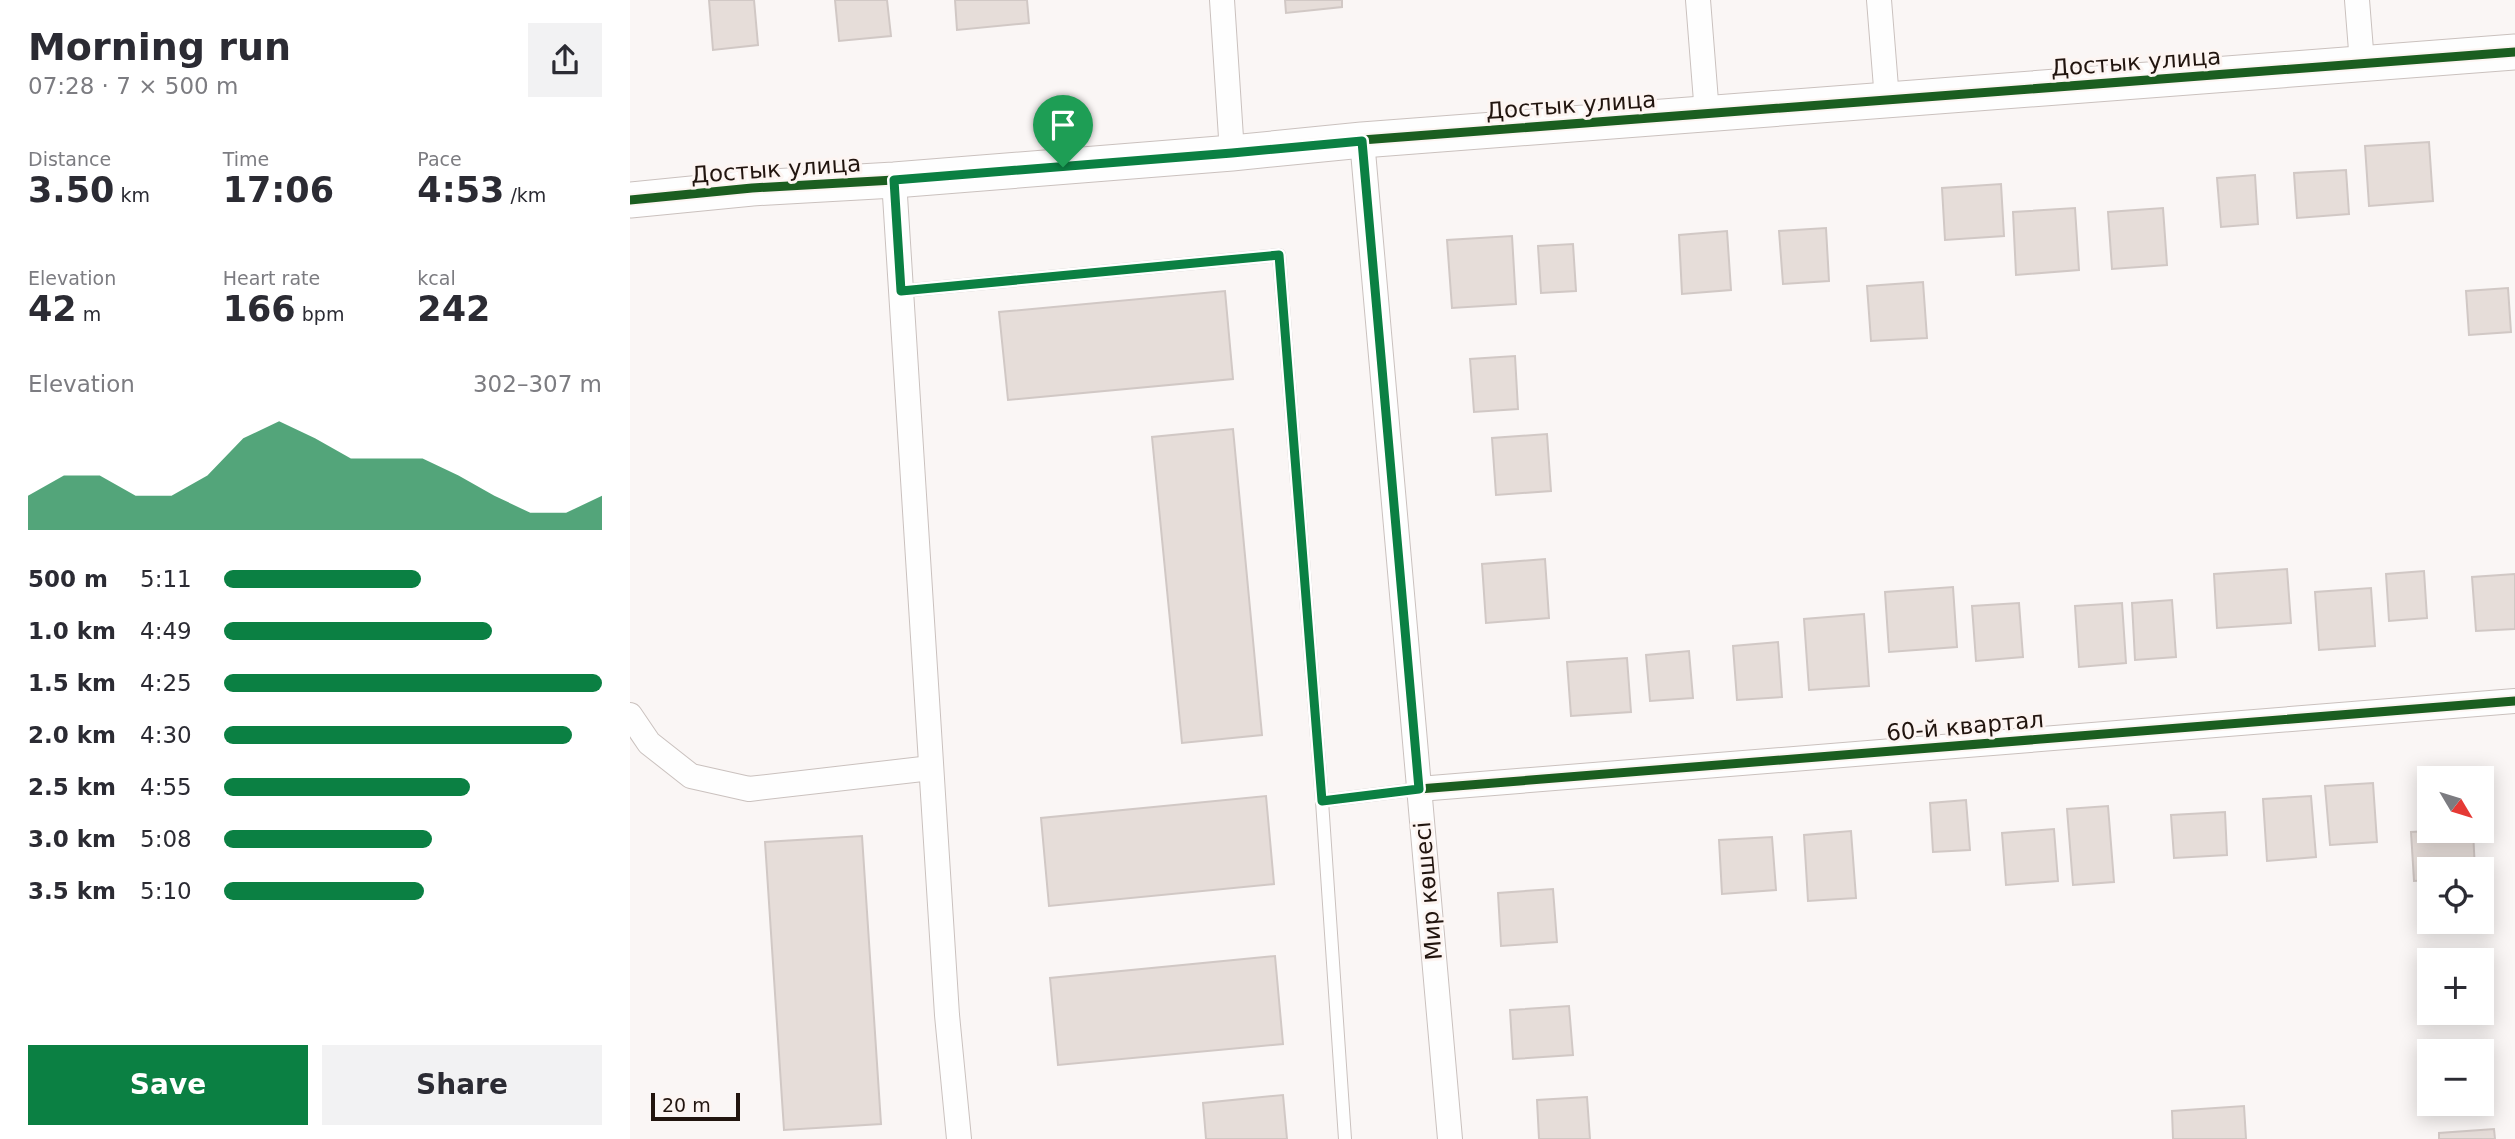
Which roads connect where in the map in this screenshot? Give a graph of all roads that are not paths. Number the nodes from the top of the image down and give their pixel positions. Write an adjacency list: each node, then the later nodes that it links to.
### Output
1 (1222, 0): 10 (street)
2 (1698, 0): 8 (street)
3 (1879, 0): 7 (street)
4 (2357, 0): 6 (street)
5 (2515, 52): 6 (street, Достык улица)
6 (2362, 64): 7 (street, Достык улица)
7 (1887, 100): 8 (street, Достык улица)
8 (1707, 114): 9 (street, Достык улица)
9 (1362, 141): 10 (street, Достык улица); 17 (street, Мир көшесі)
10 (1232, 153): 11 (street, Достык улица)
11 (894, 180): 12 (street, Достык улица); 13 (street)
12 (630, 200)
13 (901, 291): 16 (street); 18 (lane)
14 (2515, 701): 17 (street, 60-й квартал)
15 (630, 715): 16 (street)
16 (931, 768): 19 (street)
17 (1419, 789): 18 (lane); 21 (street, Мир көшесі)
18 (1322, 801): 20 (lane)
19 (960, 1139)
20 (1345, 1139)
21 (1450, 1139)

